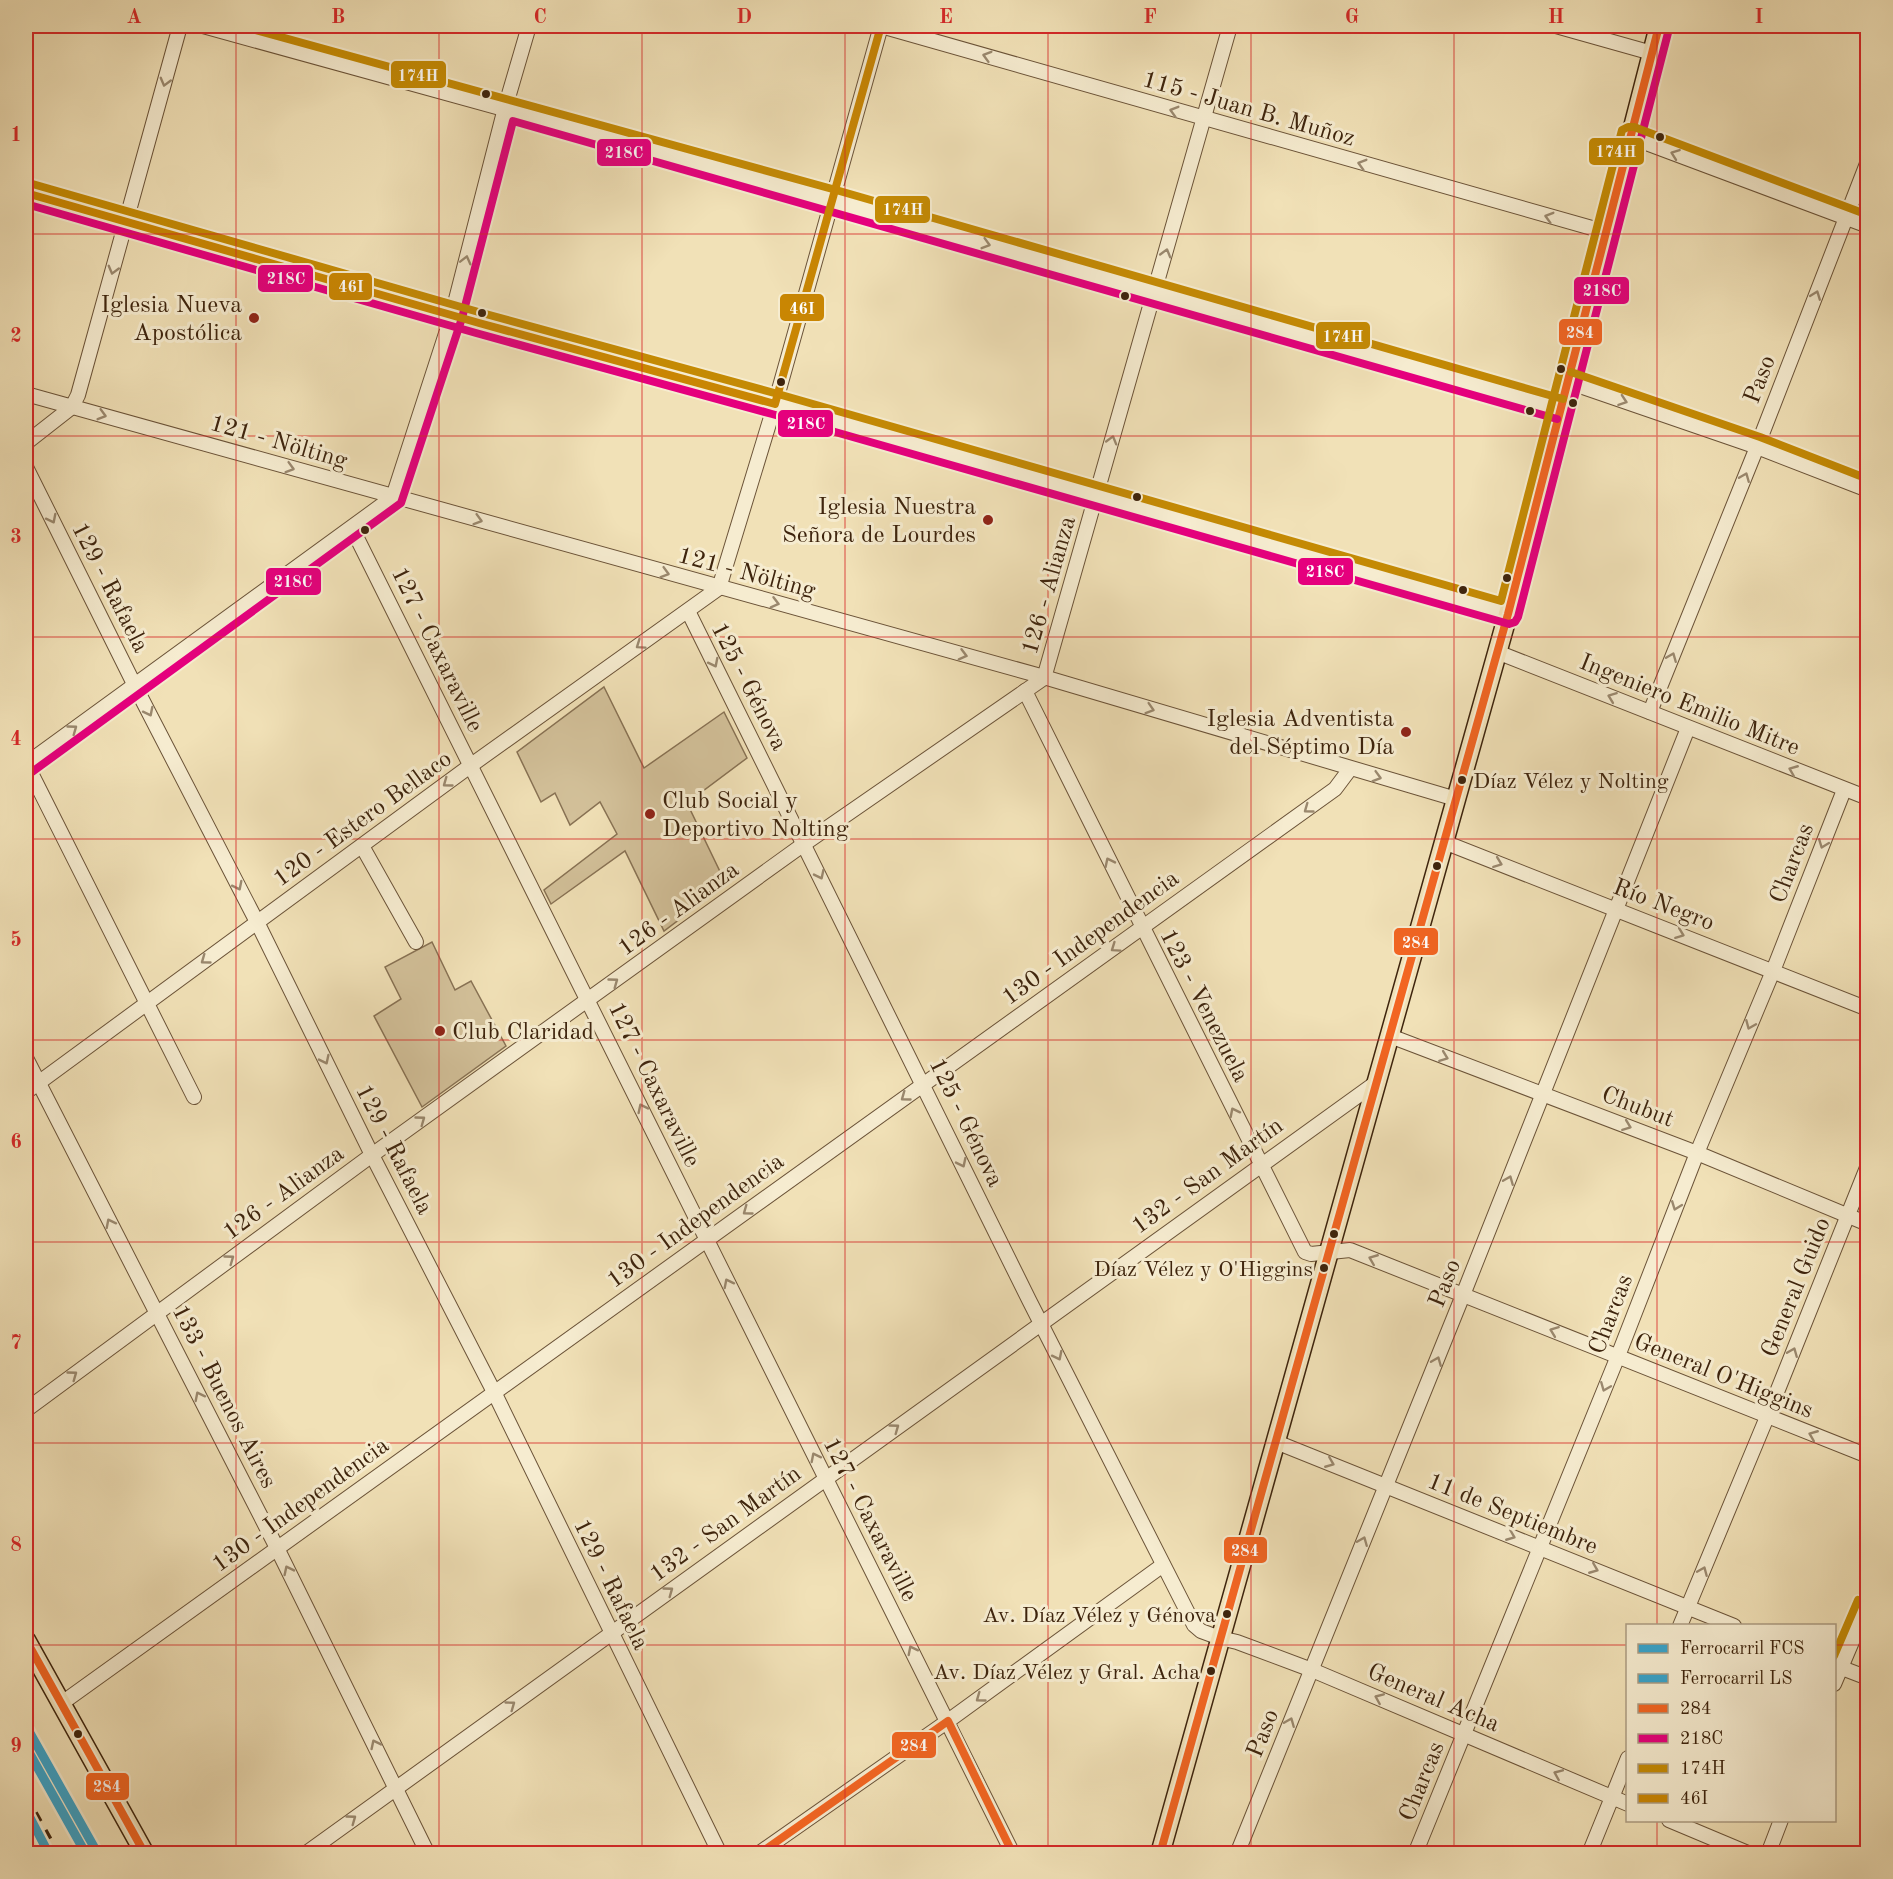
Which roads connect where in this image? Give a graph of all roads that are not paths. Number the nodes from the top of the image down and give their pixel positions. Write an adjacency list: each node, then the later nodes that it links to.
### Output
1 (180, 26): 16 (street, one-way to 16)
2 (203, 26): 9 (street)
3 (529, 26): 9 (street)
4 (881, 26): 10 (street, 115 - Juan B. Muñoz, one-way to 4); 14 (street)
5 (1230, 26): 10 (street, 126 - Alianza)
6 (1556, 26): 8 (street)
7 (1659, 26): 8 (main road)
8 (1652, 53): 11 (main road)
9 (505, 108): 14 (street); 20 (street, one-way to 9)
10 (1204, 119): 18 (street, 115 - Juan B. Muñoz, one-way to 10); 19 (street, 126 - Alianza, one-way to 10)
11 (1630, 137): 15 (street, one-way to 11); 18 (main road)
12 (1868, 161): 15 (street, Paso)
13 (26, 193): 16 (street)
14 (833, 200): 19 (street, one-way to 19); 23 (street)
15 (1846, 218): 17 (street); 27 (street, Paso, one-way to 15)
16 (126, 221): 20 (street); 24 (street, one-way to 24)
17 (1868, 226)
18 (1606, 232): 21 (main road)
19 (1155, 293): 25 (street); 31 (street, 126 - Alianza, one-way to 19)
20 (452, 315): 23 (street); 30 (street)
21 (1568, 382): 25 (main road); 27 (street, one-way to 27)
22 (26, 394): 24 (street, 121 - Nölting)
23 (775, 404): 31 (street); 33 (street)
24 (72, 407): 26 (street); 30 (street, 121 - Nölting, one-way to 30)
25 (1560, 409): 35 (main road)
26 (26, 443)
27 (1757, 447): 29 (street); 40 (street, Paso, one-way to 27)
28 (26, 467): 38 (street, 129 - Rafaela, one-way to 38)
29 (1868, 490)
30 (393, 496): 32 (street); 33 (street, 121 - Nölting, one-way to 33)
31 (1096, 496): 35 (street); 37 (street, 126 - Alianza)
32 (352, 528): 38 (street); 43 (street, 127 - Caxaraville)
33 (718, 588): 34 (street, 120 - Estero Bellaco); 37 (street, 121 - Nölting, one-way to 37)
34 (688, 611): 43 (street, 120 - Estero Bellaco, one-way to 43); 49 (street, 125 - Génova, one-way to 49)
35 (1508, 614): 36 (main road)
36 (1497, 652): 40 (street, Ingeniero Emilio Mitre, one-way to 36); 47 (main road)
37 (1044, 678): 39 (street, 126 - Alianza); 44 (street, 121 - Nölting, one-way to 44)
38 (134, 684): 42 (street, one-way to 38); 52 (street, 129 - Rafaela, one-way to 52)
39 (1025, 691): 49 (street, 126 - Alianza); 53 (street, 123 - Venezuela, one-way to 39)
40 (1650, 712): 41 (street, Ingeniero Emilio Mitre)
41 (1688, 728): 45 (street, Ingeniero Emilio Mitre, one-way to 41); 51 (street, Paso)
42 (26, 763): 57 (street)
43 (470, 766): 50 (street, 120 - Estero Bellaco, one-way to 50); 56 (street, 127 - Caxaraville)
44 (1350, 769): 47 (street, 121 - Nölting, one-way to 47); 53 (street, 130 - Independencia, one-way to 53)
45 (1844, 790): 46 (street, Ingeniero Emilio Mitre); 55 (street, Charcas, one-way to 55)
46 (1868, 798)
47 (1456, 799): 48 (main road)
48 (1444, 842): 51 (street, Río Negro, one-way to 51); 59 (main road)
49 (804, 844): 56 (street, 126 - Alianza, one-way to 49); 63 (street, 125 - Génova, one-way to 63)
50 (362, 846): 52 (street, 120 - Estero Bellaco); 54 (street)
51 (1616, 909): 55 (street, Río Negro, one-way to 55); 65 (street, Paso)
52 (257, 922): 57 (street, 120 - Estero Bellaco, one-way to 57); 68 (street, 129 - Rafaela, one-way to 68)
53 (1142, 929): 63 (street, 130 - Independencia, one-way to 63); 69 (street, 123 - Venezuela, one-way to 53)
54 (416, 942)
55 (1773, 971): 58 (street, Río Negro); 67 (street, Charcas, one-way to 67)
56 (589, 999): 68 (street, 126 - Alianza, one-way to 56); 73 (street, 127 - Caxaraville, one-way to 56)
57 (147, 1003): 62 (street, 120 - Estero Bellaco); 66 (street)
58 (1868, 1009)
59 (1390, 1036): 61 (main road); 65 (street, Chubut, one-way to 65)
60 (26, 1058): 62 (street, 133 - Buenos Aires)
61 (1377, 1082): 69 (street, 132 - San Martín); 74 (main road)
62 (38, 1083): 64 (street, 120 - Estero Bellaco); 76 (street, 133 - Buenos Aires, one-way to 62)
63 (923, 1084): 73 (street, 130 - Independencia, one-way to 73); 77 (street, 125 - Génova, one-way to 77)
64 (26, 1092)
65 (1543, 1094): 67 (street, Chubut, one-way to 67); 75 (street, Paso, one-way to 65)
66 (194, 1097)
67 (1697, 1153): 71 (street, Chubut); 78 (street, Charcas, one-way to 78)
68 (372, 1155): 76 (street, 126 - Alianza, one-way to 68); 79 (street, 129 - Rafaela)
69 (1260, 1164): 74 (street, 123 - Venezuela); 77 (street, 132 - San Martín)
70 (1868, 1165): 71 (street, General Guido)
71 (1848, 1216): 72 (street, Chubut); 81 (street, General Guido, one-way to 71)
72 (1868, 1224)
73 (706, 1240): 79 (street, 130 - Independencia); 84 (street, 127 - Caxaraville, one-way to 73)
74 (1329, 1251): 75 (street, General O'Higgins, one-way to 74); 82 (main road)
75 (1463, 1295): 78 (street, General O'Higgins, one-way to 75); 85 (street, Paso, one-way to 75)
76 (156, 1313): 80 (street, 126 - Alianza, one-way to 76); 87 (street, 133 - Buenos Aires, one-way to 76)
77 (1041, 1323): 84 (street, 132 - San Martín, one-way to 77); 88 (street, 125 - Génova, one-way to 88)
78 (1618, 1356): 81 (street, General O'Higgins); 86 (street, Charcas, one-way to 86)
79 (494, 1392): 87 (street, 130 - Independencia); 93 (street, 129 - Rafaela)
80 (26, 1410)
81 (1767, 1417): 83 (street, General O'Higgins, one-way to 81); 90 (street, General Guido, one-way to 81)
82 (1276, 1442): 85 (street, 11 de Septiembre, one-way to 85); 94 (main road)
83 (1868, 1456)
84 (826, 1479): 93 (street, 132 - San Martín, one-way to 84); 100 (street, 127 - Caxaraville, one-way to 84)
85 (1386, 1486): 86 (street, 11 de Septiembre, one-way to 86); 97 (street, Paso, one-way to 85)
86 (1540, 1547): 90 (street, 11 de Septiembre, one-way to 90); 101 (street, Charcas)
87 (277, 1548): 99 (street, 130 - Independencia); 103 (street, 133 - Buenos Aires, one-way to 87)
88 (1163, 1565): 94 (street, 125 - Génova); 100 (street, one-way to 100)
89 (1868, 1604): 96 (street)
90 (1688, 1607): 91 (street, General Guido); 92 (street, 11 de Septiembre)
91 (1681, 1624)
92 (1729, 1624)
93 (611, 1633): 103 (street, 132 - San Martín, one-way to 93); 113 (street, 129 - Rafaela)
94 (1220, 1638): 97 (street, General Acha); 116 (main road)
95 (26, 1641): 99 (main road)
96 (1838, 1666): 98 (street)
97 (1312, 1670): 101 (street, General Acha, one-way to 97); 117 (street, Paso, one-way to 97)
98 (1868, 1678)
99 (62, 1703): 110 (main road)
100 (948, 1721): 114 (street); 115 (street, 127 - Caxaraville)
101 (1464, 1734): 104 (street, General Acha, one-way to 101); 118 (street, Charcas)
102 (1626, 1763): 104 (street)
103 (396, 1788): 111 (street, 132 - San Martín, one-way to 103); 112 (street, 133 - Buenos Aires)
104 (1612, 1797): 105 (street, General Acha); 119 (street)
105 (1626, 1803)
106 (1671, 1822): 120 (street)
107 (1781, 1822): 121 (street)
108 (26, 1850): 109 (street)
109 (28, 1854)
110 (145, 1854)
111 (305, 1854)
112 (428, 1854)
113 (720, 1854)
114 (758, 1854)
115 (1013, 1854)
116 (1160, 1854)
117 (1237, 1854)
118 (1415, 1854)
119 (1589, 1854)
120 (1750, 1854)
121 (1768, 1854)

